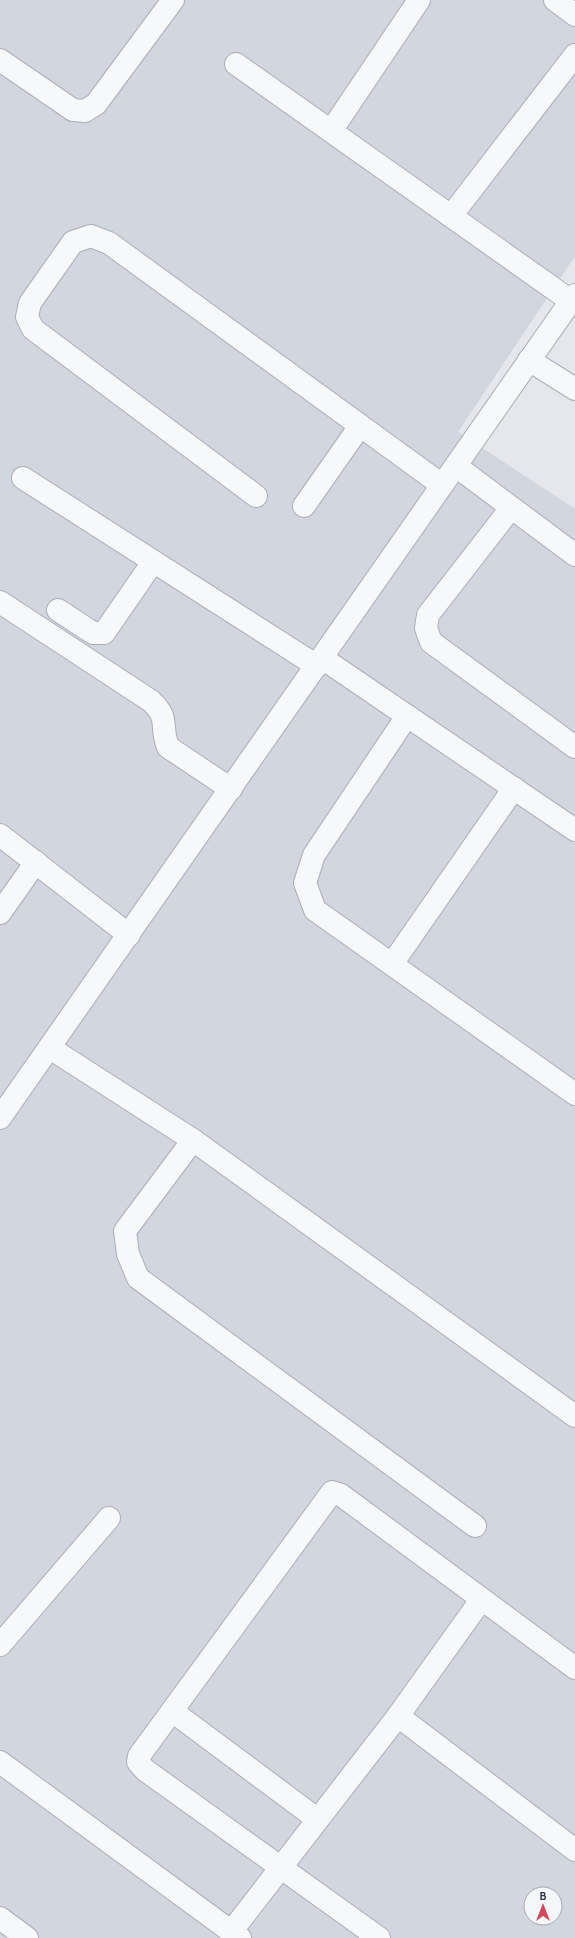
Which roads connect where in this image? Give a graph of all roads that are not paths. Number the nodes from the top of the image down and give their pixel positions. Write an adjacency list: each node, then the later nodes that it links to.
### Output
1 (173, 0): 6 (street)
2 (419, 0): 8 (street)
3 (555, 0): 4 (street)
4 (575, 14)
5 (575, 55): 9 (street)
6 (0, 60)
7 (236, 64): 8 (street)
8 (331, 131): 9 (street)
9 (451, 216): 10 (street)
10 (573, 298): 11 (street)
11 (529, 360): 12 (street); 14 (street)
12 (575, 389)
13 (360, 426): 16 (street); 17 (street); 18 (street)
14 (456, 466): 16 (street); 19 (street)
15 (23, 478): 21 (street)
16 (442, 485): 24 (street)
17 (256, 496)
18 (304, 506)
19 (511, 508): 20 (street); 26 (street)
20 (575, 555)
21 (153, 562): 23 (street); 24 (street)
22 (0, 602): 28 (street)
23 (58, 610)
24 (320, 662): 25 (street); 28 (street)
25 (408, 716): 27 (street); 34 (street)
26 (575, 747)
27 (514, 788): 29 (street); 34 (street)
28 (231, 789): 33 (street)
29 (575, 830)
30 (0, 835): 31 (street)
31 (36, 862): 32 (street); 33 (street)
32 (0, 913)
33 (129, 935): 35 (street)
34 (392, 964): 36 (street)
35 (50, 1048): 37 (street); 38 (street)
36 (575, 1094)
37 (0, 1118)
38 (192, 1140): 39 (street); 41 (street)
39 (575, 1416)
40 (109, 1518): 43 (street)
41 (475, 1526)
42 (481, 1600): 44 (street); 45 (street); 46 (street)
43 (0, 1645)
44 (575, 1668)
45 (172, 1711): 48 (street); 50 (street)
46 (398, 1716): 48 (street); 49 (street)
47 (0, 1762): 52 (street)
48 (318, 1820): 50 (street)
49 (575, 1850)
50 (280, 1868): 52 (street); 54 (street)
51 (0, 1918): 53 (street)
52 (235, 1935)
53 (27, 1938)
54 (379, 1938)

